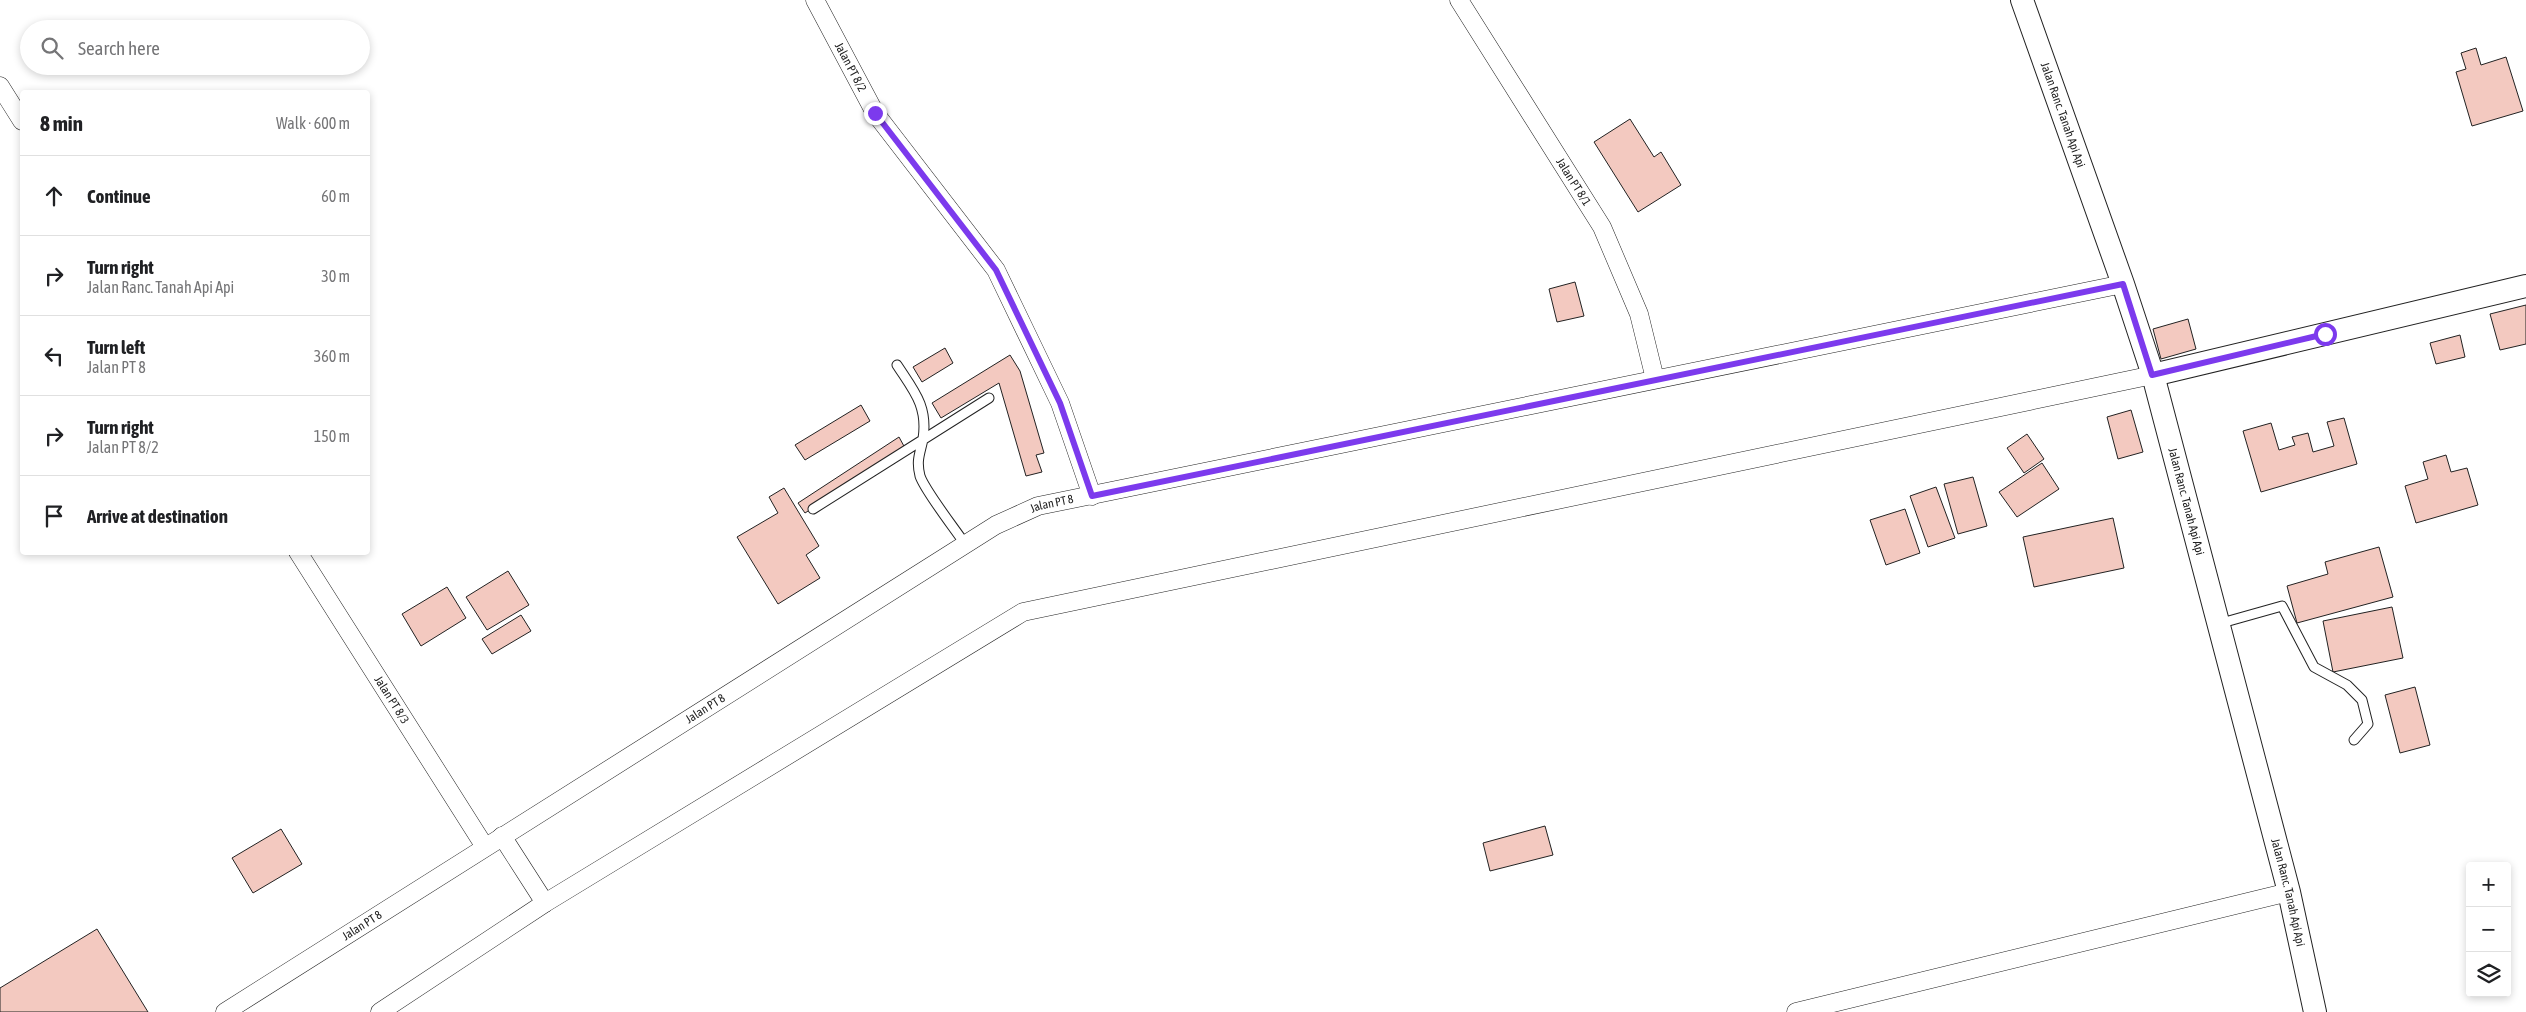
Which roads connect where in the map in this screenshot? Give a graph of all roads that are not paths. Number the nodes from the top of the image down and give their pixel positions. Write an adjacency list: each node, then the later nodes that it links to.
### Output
1 (815, 0): 13 (street, Jalan PT 8/2)
2 (1459, 0): 10 (street, Jalan PT 8/1)
3 (2022, 0): 6 (street, Jalan Ranc. Tanah Api Api)
4 (0, 86): 5 (street)
5 (20, 118)
6 (2123, 284): 9 (street, Jalan Ranc. Tanah Api Api); 10 (street, Jalan PT 8)
7 (2526, 286): 9 (street)
8 (897, 365): 12 (lane)
9 (2152, 375): 17 (street, Jalan Ranc. Tanah Api Api); 22 (street)
10 (1655, 379): 13 (street, Jalan PT 8)
11 (989, 398): 12 (lane)
12 (923, 440): 14 (lane); 15 (lane)
13 (1092, 496): 15 (street, Jalan PT 8)
14 (812, 509)
15 (965, 544): 19 (street, Jalan PT 8)
16 (300, 555): 20 (street, Jalan PT 8/3)
17 (2218, 624): 18 (lane); 21 (street, Jalan Ranc. Tanah Api Api)
18 (2354, 740)
19 (502, 836): 20 (street, Jalan PT 8); 22 (street)
20 (485, 847): 23 (street, Jalan PT 8)
21 (2288, 892): 25 (street); 26 (street, Jalan Ranc. Tanah Api Api)
22 (545, 903): 24 (street)
23 (225, 1012)
24 (380, 1012)
25 (1796, 1012)
26 (2314, 1012)

